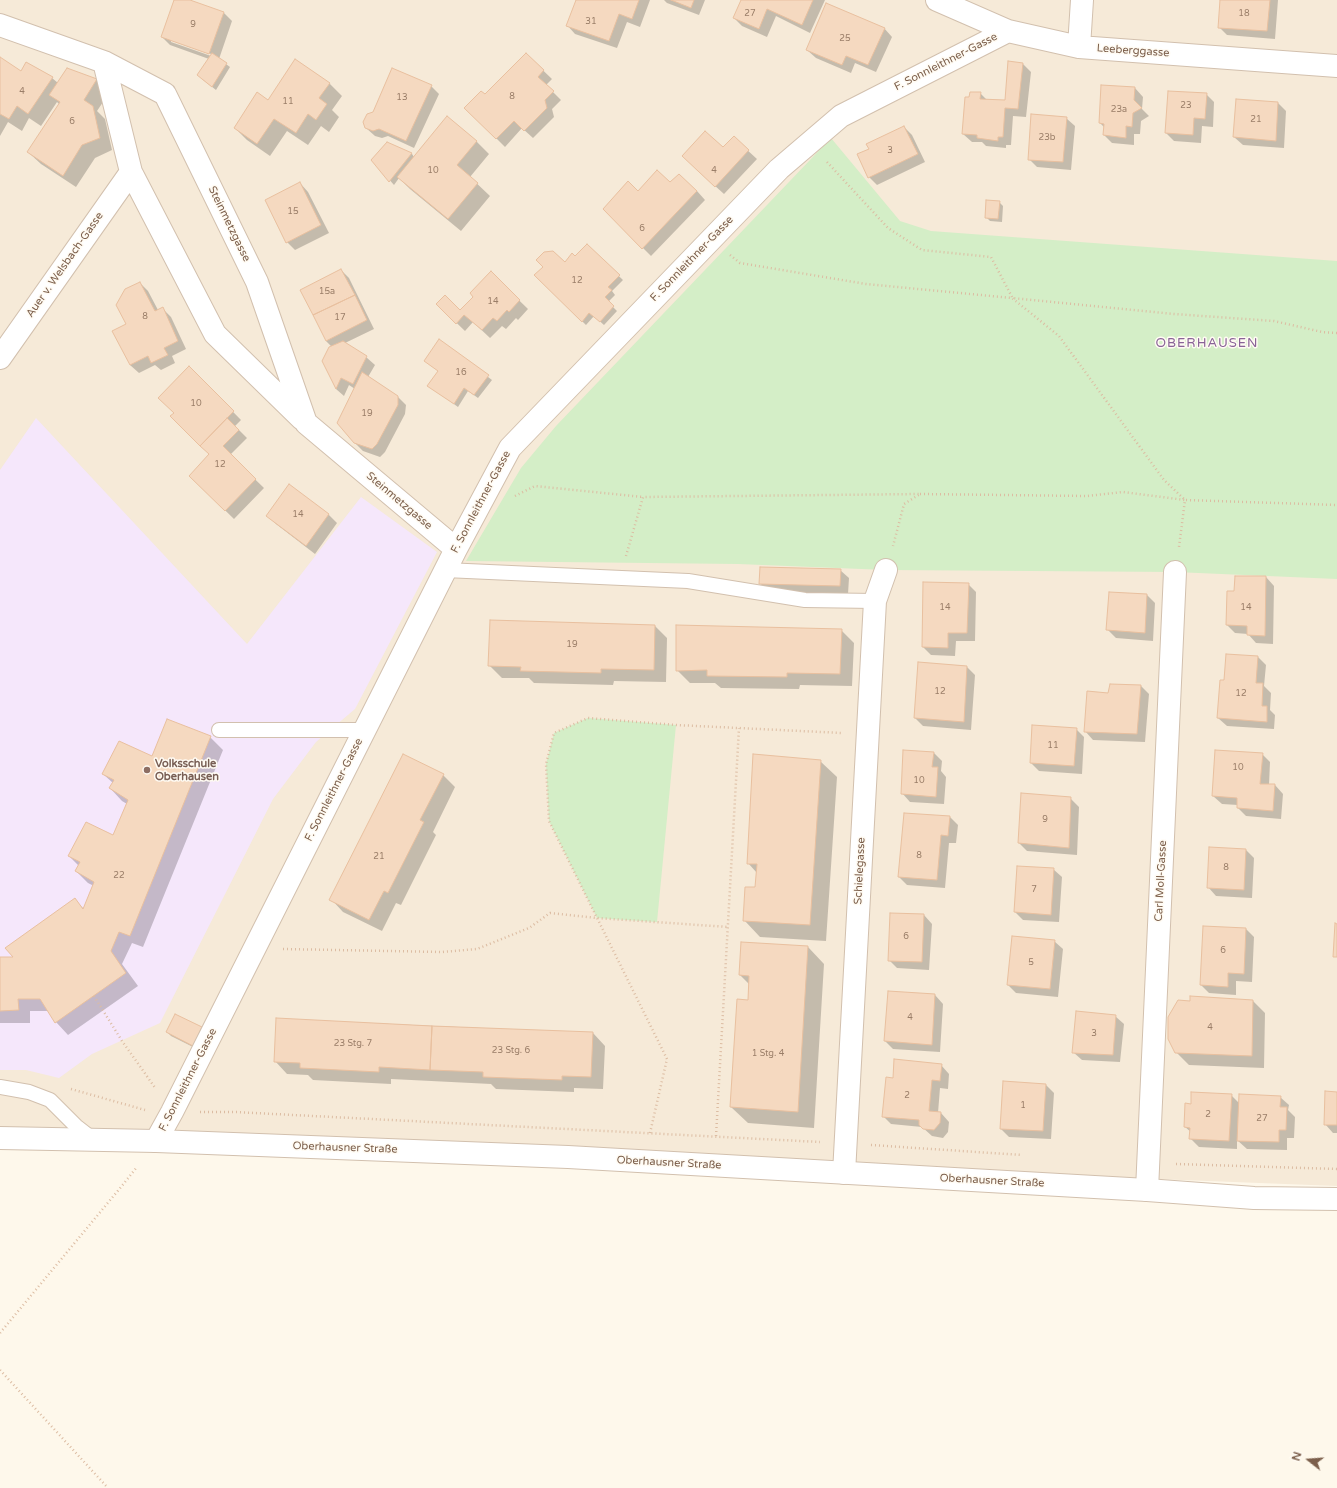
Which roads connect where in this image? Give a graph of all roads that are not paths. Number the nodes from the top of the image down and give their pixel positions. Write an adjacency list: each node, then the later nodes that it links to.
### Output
1 (937, 0): 4 (street, Leeberggasse)
2 (1082, 0): 5 (street)
3 (0, 25): 6 (street, Steinmetzgasse)
4 (1008, 31): 5 (street, Leeberggasse); 11 (street, F. Sonnleithner-Gasse)
5 (1079, 47): 7 (street, Leeberggasse)
6 (104, 62): 8 (street, Steinmetzgasse); 10 (street, Steinmetzgasse)
7 (1337, 66)
8 (131, 172): 9 (street, Auer v. Welsbach-Gasse); 10 (street, Steinmetzgasse)
9 (0, 358)
10 (306, 422): 11 (street, Steinmetzgasse)
11 (456, 549): 12 (street, F. Sonnleithner-Gasse)
12 (445, 570): 15 (lane); 17 (street, F. Sonnleithner-Gasse)
13 (886, 570): 15 (street, Schielegasse)
14 (1175, 572): 23 (street, Carl Moll-Gasse)
15 (875, 601): 22 (street, Schielegasse)
16 (219, 730): 17 (lane)
17 (364, 730): 21 (street, F. Sonnleithner-Gasse)
18 (0, 1087): 20 (lane)
19 (0, 1138): 20 (street, Oberhausner Straße)
20 (94, 1140): 21 (street, Oberhausner Straße)
21 (156, 1141): 22 (street, Oberhausner Straße)
22 (844, 1173): 23 (street, Oberhausner Straße)
23 (1147, 1190): 24 (street, Oberhausner Straße)
24 (1337, 1199)

